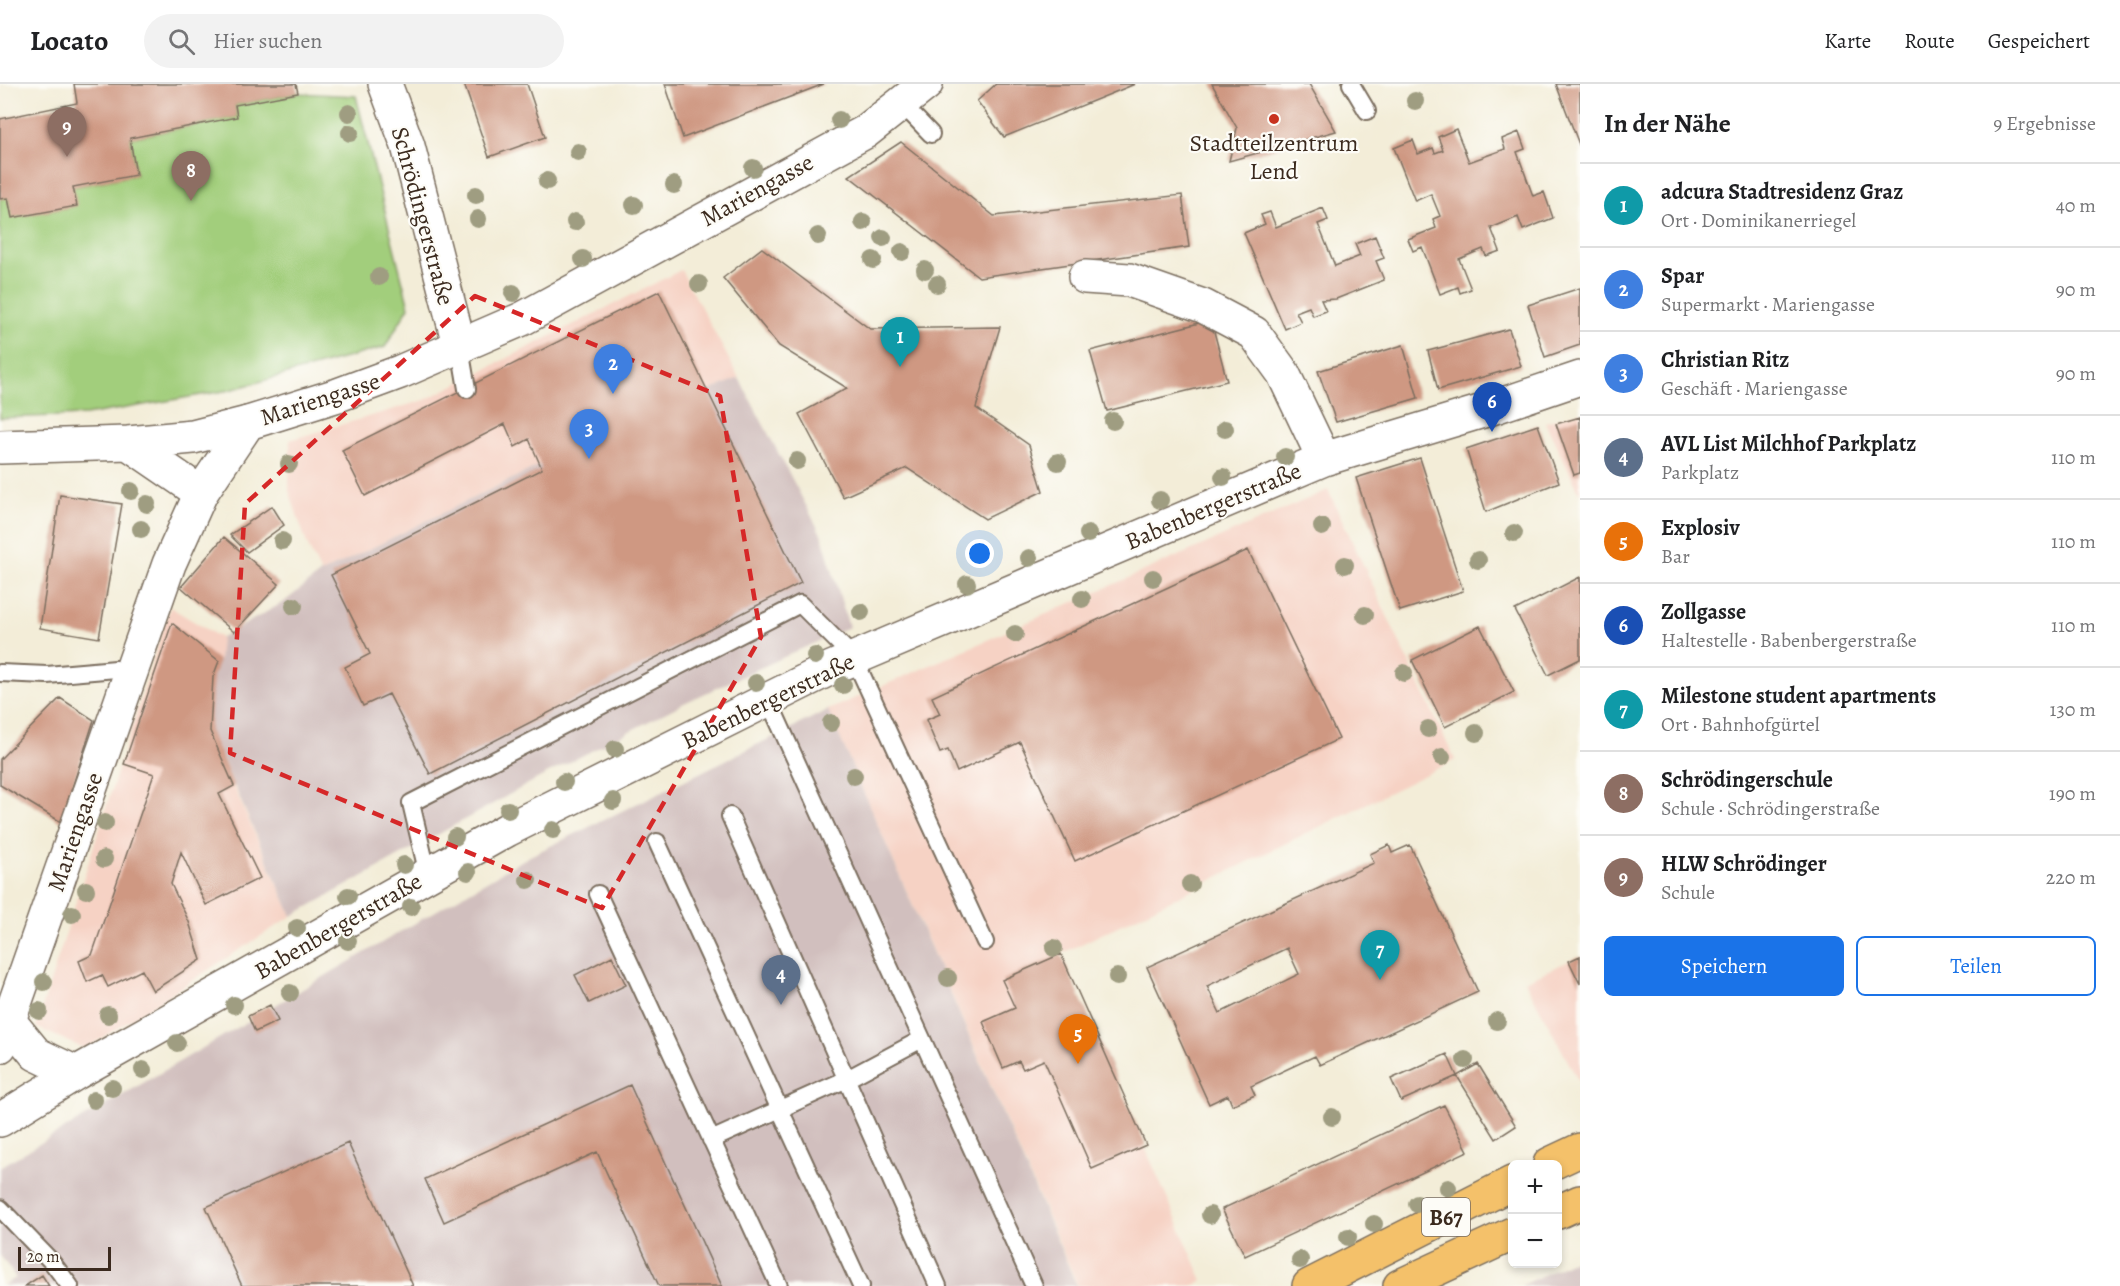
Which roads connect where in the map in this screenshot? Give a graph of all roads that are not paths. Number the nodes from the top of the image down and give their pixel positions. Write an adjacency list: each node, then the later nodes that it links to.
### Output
1 (386, 84): 7 (street, Schrödingerstraße)
2 (1351, 84): 4 (lane)
3 (914, 94): 5 (lane); 7 (street, Mariengasse)
4 (1367, 111)
5 (930, 134)
6 (1085, 277): 13 (street)
7 (460, 348): 9 (lane); 10 (street, Mariengasse)
8 (1580, 378): 13 (street, Babenbergerstraße)
9 (467, 389)
10 (248, 423): 11 (street); 14 (street, Mariengasse)
11 (128, 443): 12 (street); 14 (street)
12 (0, 447)
13 (1324, 459): 15 (street, Babenbergerstraße)
14 (201, 493): 17 (street, Mariengasse)
15 (854, 658): 18 (street, Babenbergerstraße); 21 (lane); 23 (lane)
16 (0, 674): 17 (lane)
17 (130, 674): 24 (street, Mariengasse)
18 (768, 699): 21 (street, Babenbergerstraße); 25 (lane)
19 (730, 816): 27 (lane)
20 (657, 842): 28 (lane)
21 (428, 875): 26 (street, Babenbergerstraße)
22 (598, 894): 30 (lane)
23 (985, 942)
24 (4, 1033): 26 (street, Mariengasse)
25 (922, 1039): 27 (lane); 42 (lane)
26 (76, 1073): 29 (street, Babenbergerstraße)
27 (847, 1079): 28 (lane); 41 (lane)
28 (780, 1109): 30 (lane); 40 (lane)
29 (0, 1120)
30 (711, 1140): 39 (lane)
31 (1580, 1149): 32 (main road)
32 (1558, 1160)
33 (1508, 1186): 43 (main road, B67)
34 (1580, 1202): 36 (main road)
35 (0, 1208): 38 (lane)
36 (1562, 1210)
37 (1508, 1235): 44 (main road, B67)
38 (70, 1286)
39 (779, 1286)
40 (861, 1286)
41 (938, 1286)
42 (1034, 1286)
43 (1309, 1286)
44 (1400, 1286)

